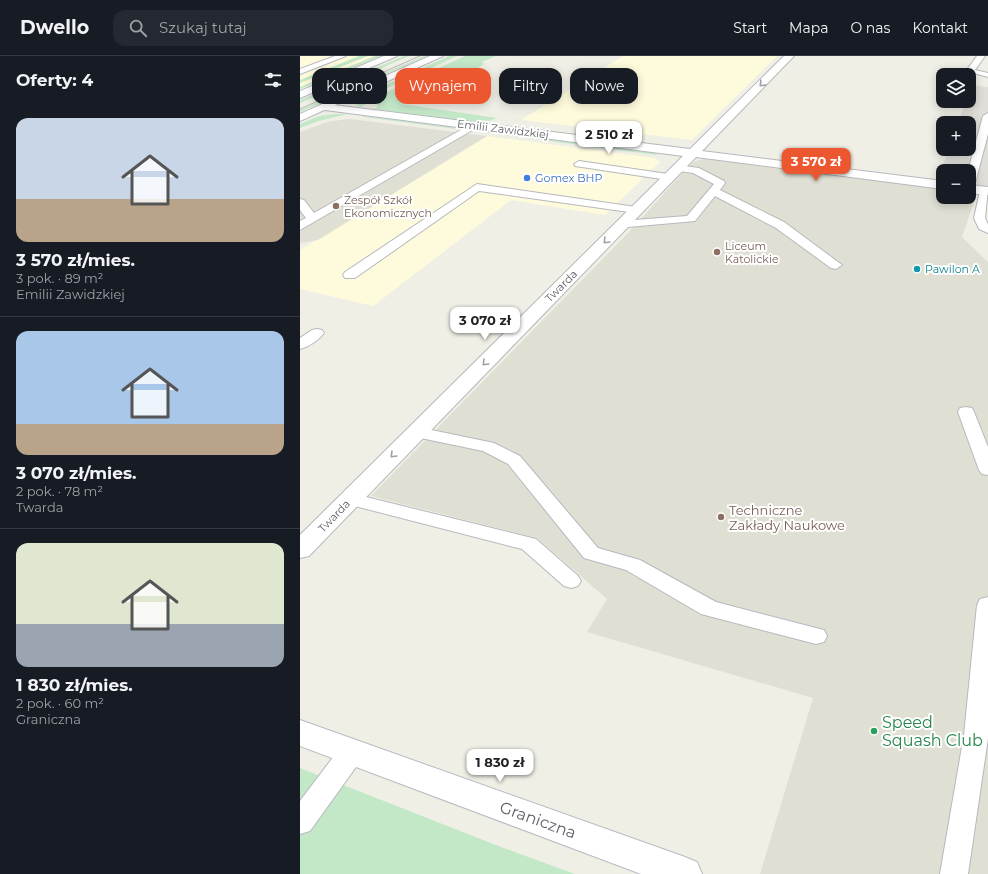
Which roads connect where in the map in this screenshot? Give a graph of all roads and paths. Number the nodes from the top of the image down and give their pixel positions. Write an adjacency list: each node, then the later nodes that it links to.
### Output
1 (342, 56): 6 (lane)
2 (392, 56): 8 (street)
3 (438, 56): 9 (street)
4 (789, 56): 13 (street, Twarda, one-way to 13)
5 (981, 56): 7 (lane)
6 (300, 72)
7 (988, 75)
8 (300, 94)
9 (325, 107): 11 (street); 12 (street, Emilii Zawidzkiej)
10 (988, 116): 15 (lane)
11 (300, 118)
12 (473, 126): 13 (street, Emilii Zawidzkiej); 23 (lane)
13 (692, 154): 16 (street, Twarda); 17 (street, Emilii Zawidzkiej)
14 (579, 164): 16 (lane)
15 (975, 164)
16 (673, 173): 19 (lane); 22 (street, Twarda)
17 (936, 184)
18 (976, 189): 20 (street)
19 (713, 191): 24 (lane); 27 (lane)
20 (986, 191): 26 (lane)
21 (300, 202): 23 (lane)
22 (636, 210): 24 (street, Twarda); 28 (lane)
23 (312, 218): 25 (lane)
24 (621, 225): 32 (street, Twarda, one-way to 32)
25 (300, 226)
26 (988, 229)
27 (836, 265)
28 (350, 274)
29 (317, 333): 30 (lane)
30 (300, 345)
31 (966, 412): 33 (lane)
32 (417, 432): 34 (street, Twarda, one-way to 34); 38 (lane)
33 (988, 470)
34 (350, 499): 35 (street, Twarda); 36 (lane)
35 (300, 550)
36 (571, 580)
37 (988, 605): 43 (lane)
38 (816, 636)
39 (300, 733): 40 (street, Graniczna)
40 (352, 752): 41 (lane); 42 (street, Graniczna)
41 (300, 822)
42 (685, 874)
43 (954, 874)

